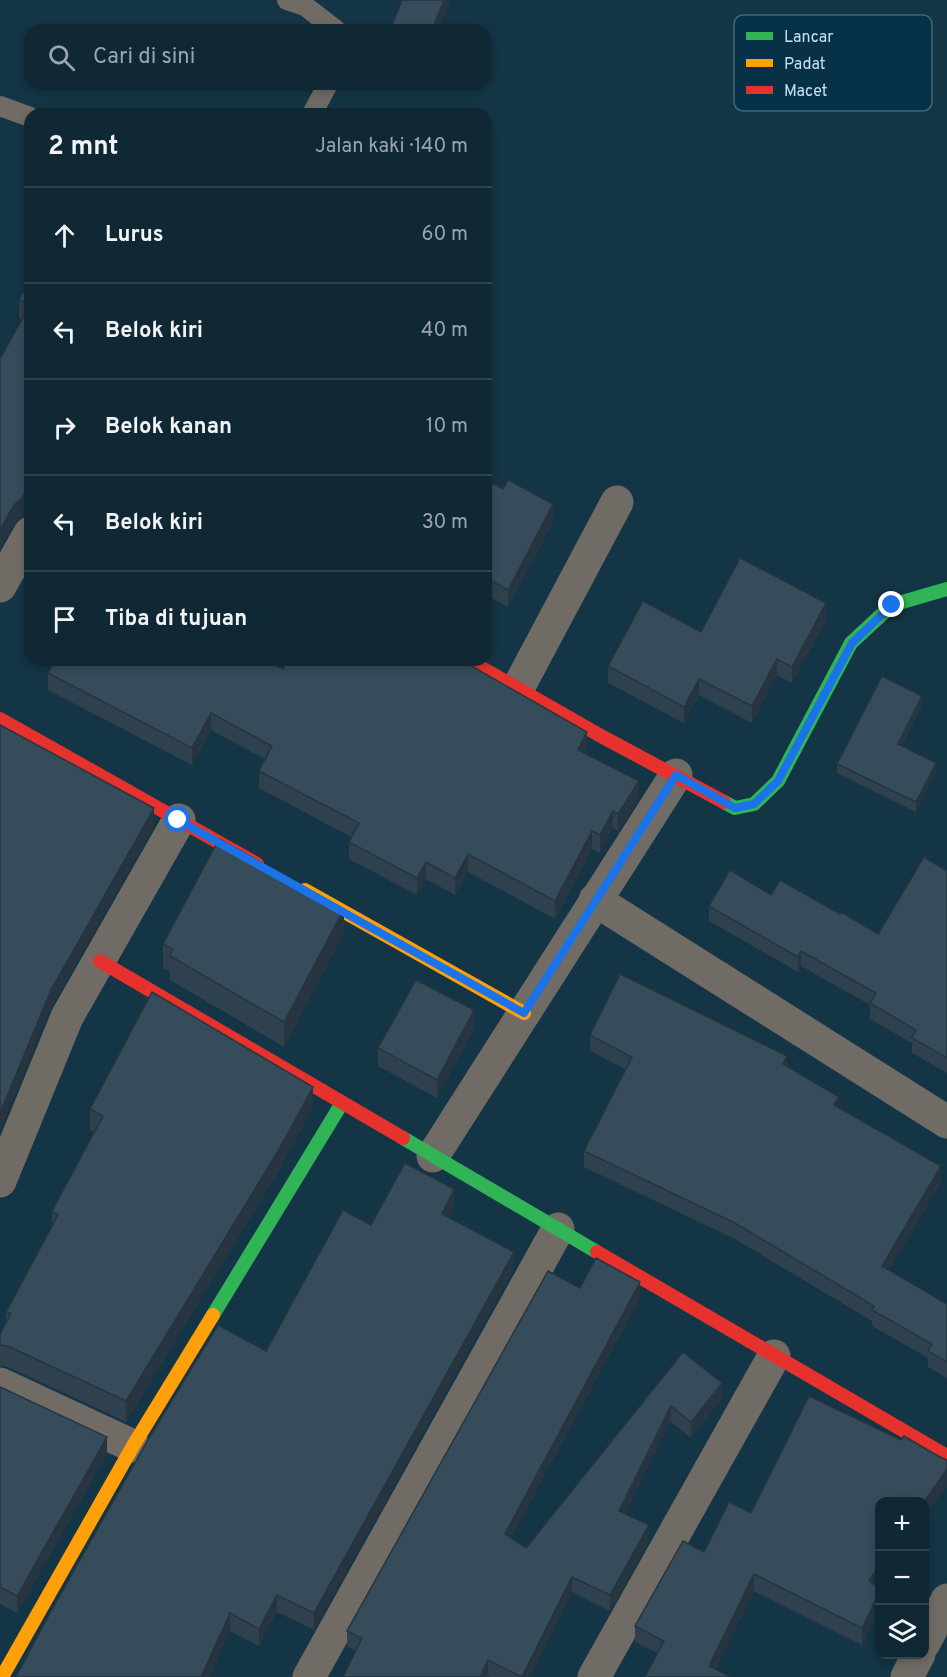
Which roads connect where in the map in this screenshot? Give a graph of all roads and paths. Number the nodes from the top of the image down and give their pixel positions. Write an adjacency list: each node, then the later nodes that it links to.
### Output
1 (287, 0): 2 (lane)
2 (328, 24)
3 (325, 90): 5 (lane)
4 (0, 106): 6 (lane)
5 (315, 108)
6 (24, 115)
7 (617, 502): 12 (street)
8 (24, 544): 9 (street)
9 (0, 586)
10 (947, 589): 14 (street)
11 (479, 666): 12 (street)
12 (518, 688): 14 (street)
13 (0, 719): 15 (street)
14 (676, 775): 18 (street)
15 (178, 820): 16 (street); 19 (street)
16 (273, 872)
17 (294, 884): 20 (street)
18 (595, 900): 20 (street); 22 (street)
19 (100, 962): 21 (street); 24 (street)
20 (524, 1013): 23 (street)
21 (342, 1103): 23 (street); 28 (street)
22 (947, 1122)
23 (433, 1156): 25 (street)
24 (0, 1181)
25 (558, 1229): 26 (street); 34 (street)
26 (774, 1356): 29 (street); 35 (street)
27 (0, 1384): 28 (street)
28 (133, 1446): 33 (street)
29 (947, 1456)
30 (947, 1600): 31 (street)
31 (929, 1634)
32 (916, 1659): 36 (street)
33 (2, 1676)
34 (309, 1677)
35 (594, 1677)
36 (907, 1677)

